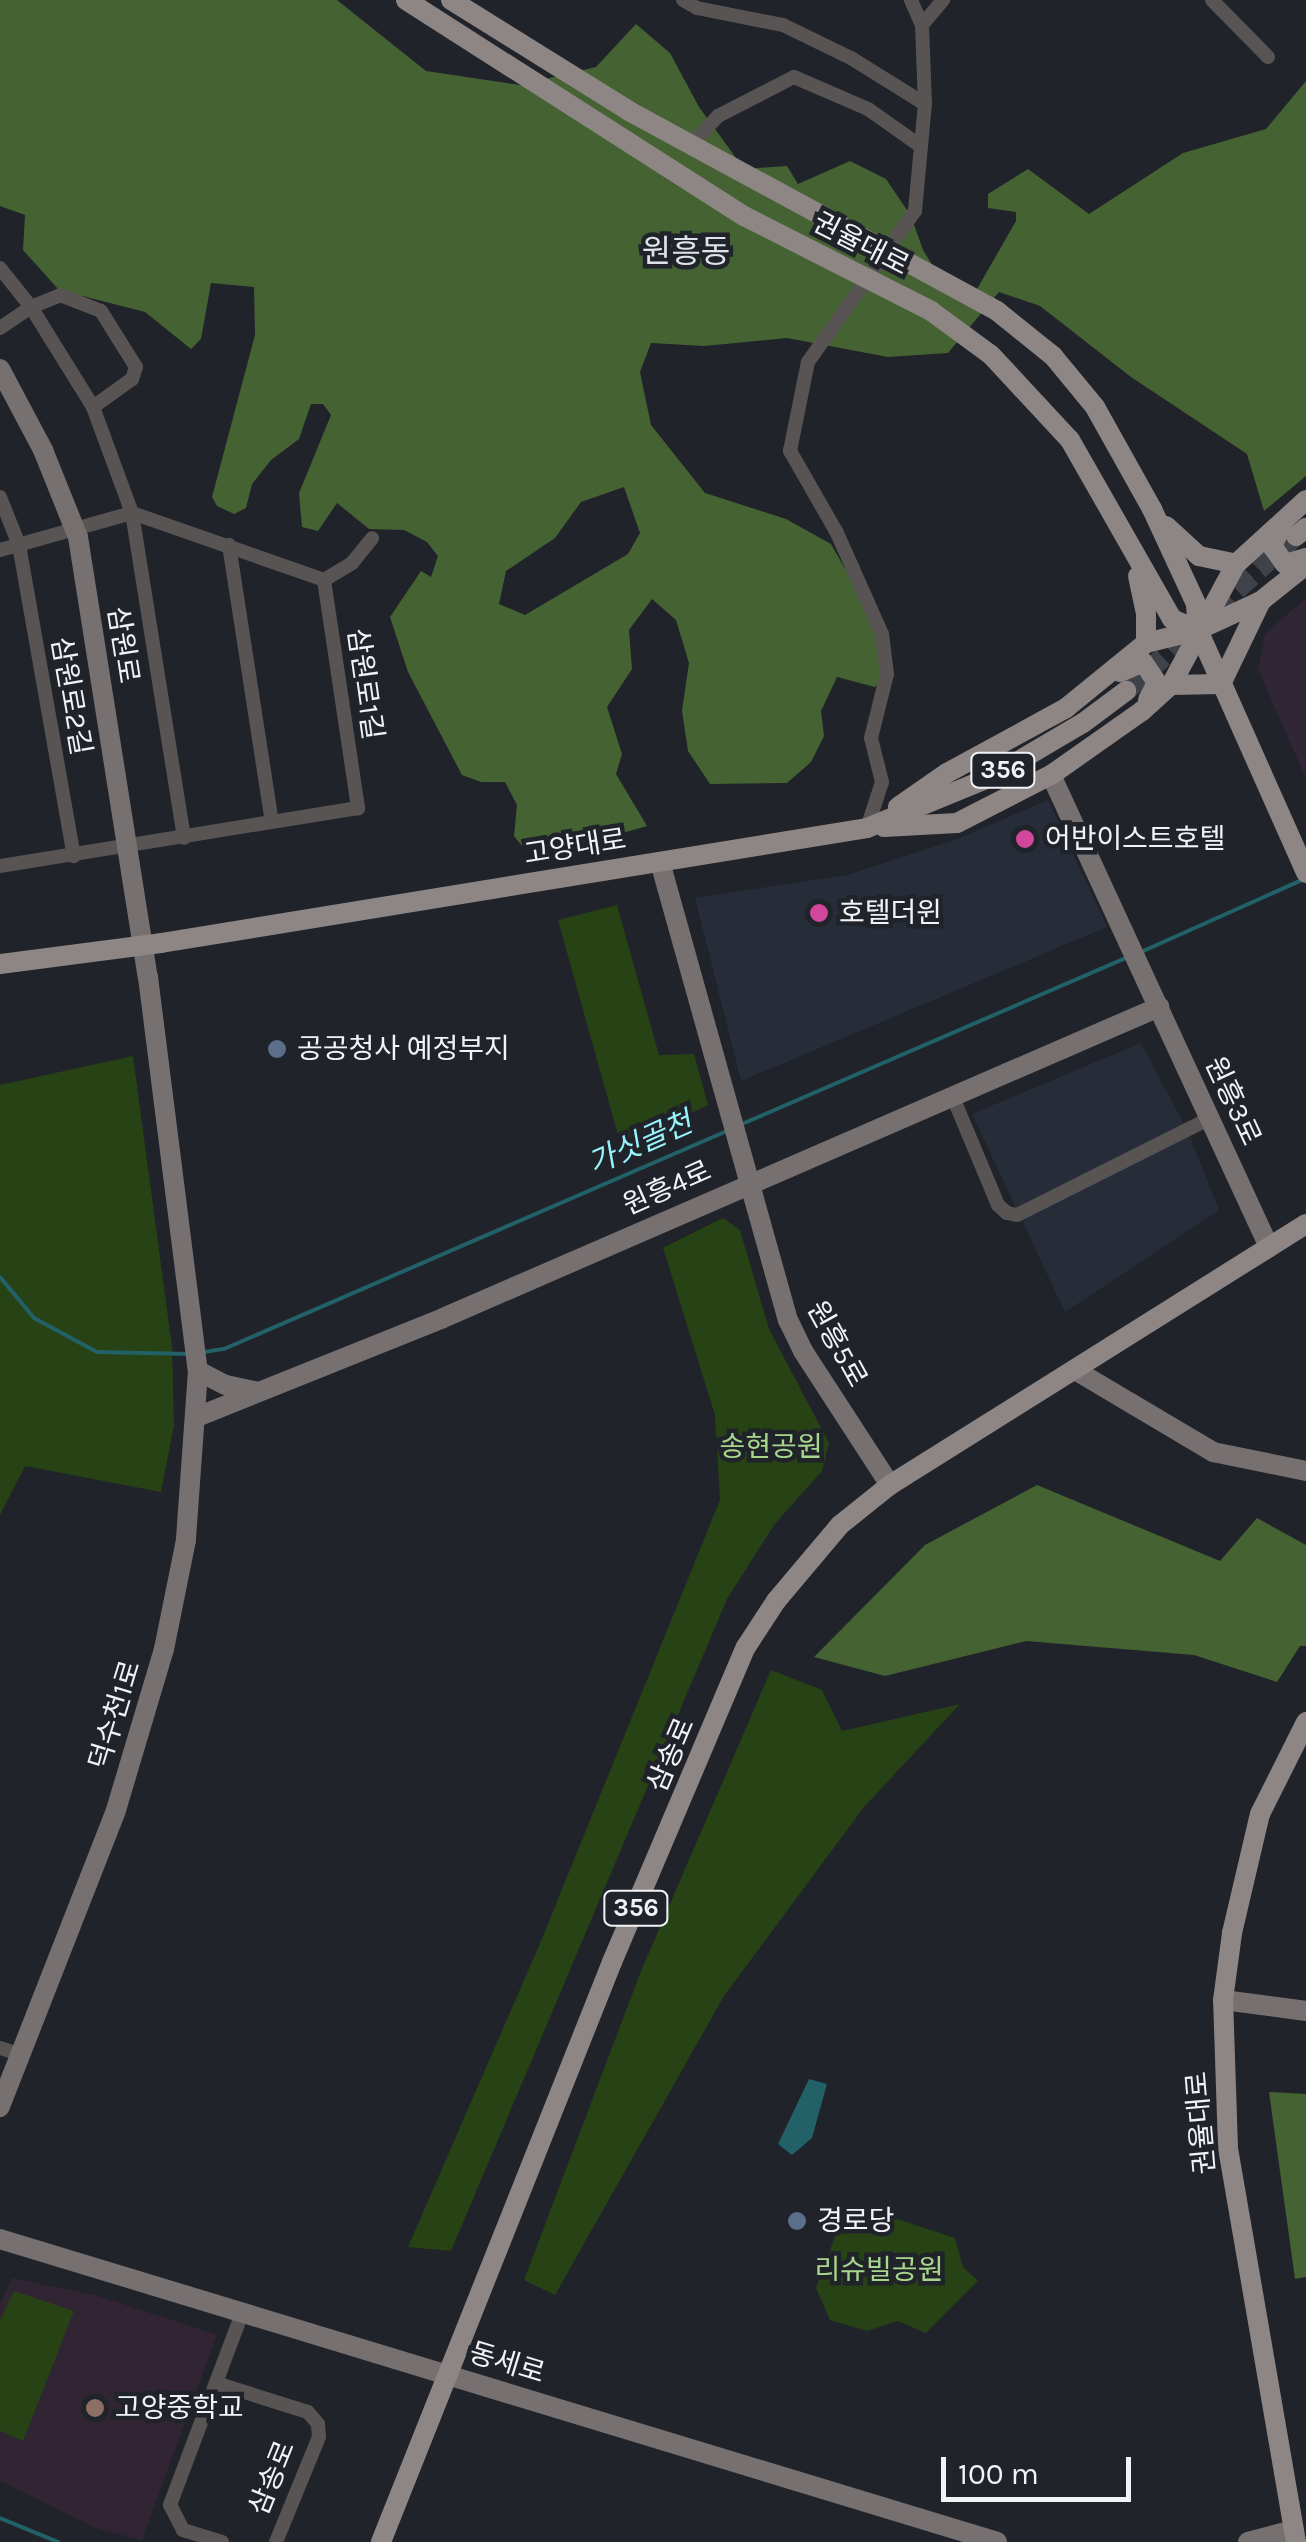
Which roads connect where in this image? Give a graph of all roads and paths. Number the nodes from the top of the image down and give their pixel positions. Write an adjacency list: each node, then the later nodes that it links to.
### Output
1 (406, 0): 14 (main road, 권율대로)
2 (451, 0): 10 (main road, 권율대로)
3 (683, 0): 9 (street)
4 (911, 0): 7 (street)
5 (943, 0): 7 (street)
6 (1212, 0): 8 (street)
7 (922, 25): 9 (street)
8 (1268, 57)
9 (925, 104): 11 (street)
10 (691, 145): 11 (street); 12 (main road, 권율대로)
11 (919, 145): 12 (street)
12 (891, 250): 14 (street); 21 (main road, 권율대로)
13 (0, 268): 15 (street)
14 (870, 278): 24 (main road, 권율대로); 42 (street)
15 (30, 307): 16 (street); 18 (street); 18 (street)
16 (0, 328)
17 (0, 369): 25 (street, 삼원로)
18 (93, 407): 22 (street)
19 (0, 497): 27 (street, 삼원로2길)
20 (1306, 500): 23 (main road)
21 (1152, 509): 31 (main road); 34 (main road, 권율대로)
22 (132, 512): 25 (street); 28 (street); 43 (street)
23 (1288, 515): 30 (main road); 31 (main road)
24 (1124, 528): 34 (main road, 권율대로); 35 (main road)
25 (76, 529): 27 (street); 44 (street, 삼원로)
26 (372, 538): 32 (street)
27 (20, 545): 29 (street); 45 (street, 삼원로2길)
28 (230, 545): 32 (street); 41 (street)
29 (0, 550)
30 (1306, 561): 33 (main road)
31 (1236, 564): 34 (main road)
32 (324, 580): 41 (street, 삼원로1길)
33 (1261, 600): 34 (main road); 37 (main road)
34 (1198, 630): 35 (main road); 37 (main road, 권율대로); 38 (main road)
35 (1146, 642): 36 (main road, 고양대로)
36 (1118, 683): 39 (main road); 42 (main road, 고양대로 / 356)
37 (1221, 684): 38 (main road); 48 (main road, 권율대로)
38 (1171, 685): 39 (main road)
39 (1142, 711): 40 (main road)
40 (1050, 775): 42 (main road); 51 (street, 원흥3로)
41 (272, 822): 43 (street, 삼원로1길)
42 (867, 828): 46 (main road, 고양대로 / 356)
43 (184, 838): 44 (street, 삼원로1길)
44 (127, 848): 45 (street); 49 (street, 삼원로)
45 (74, 856): 47 (street)
46 (660, 862): 49 (main road, 고양대로); 54 (street, 원흥5로)
47 (0, 866)
48 (1303, 866)
49 (142, 945): 50 (main road, 고양대로); 58 (street, 덕수천1로)
50 (0, 964)
51 (1159, 1007): 52 (street, 원흥4로); 53 (street, 원흥3로)
52 (952, 1094): 53 (street); 54 (street, 원흥4로)
53 (1210, 1118): 56 (street, 원흥3로)
54 (749, 1183): 59 (street, 원흥4로); 62 (street, 원흥5로)
55 (1306, 1224): 56 (main road, 삼송로)
56 (1270, 1246): 57 (main road, 삼송로)
57 (1075, 1370): 61 (street); 62 (main road, 삼송로)
58 (203, 1375): 59 (street); 60 (street, 덕수천1로)
59 (257, 1392): 60 (street, 원흥4로)
60 (196, 1416): 67 (street, 덕수천1로)
61 (1306, 1471)
62 (890, 1484): 71 (main road, 삼송로 / 356)
63 (1306, 1722): 64 (main road, 권율대로)
64 (1222, 2000): 65 (street); 73 (main road, 권율대로)
65 (1306, 2011)
66 (0, 2048): 67 (street)
67 (22, 2056): 68 (street, 덕수천1로)
68 (0, 2108)
69 (0, 2239): 70 (street, 동세로)
70 (242, 2311): 71 (street, 동세로); 72 (street, 삼송로)
71 (447, 2373): 76 (main road, 삼송로 / 356); 77 (street, 동세로)
72 (219, 2384): 74 (street, 삼송로); 75 (street, 삼송로)
73 (1298, 2532): 78 (street)
74 (222, 2542)
75 (276, 2542)
76 (380, 2542)
77 (997, 2542)
78 (1248, 2542)

